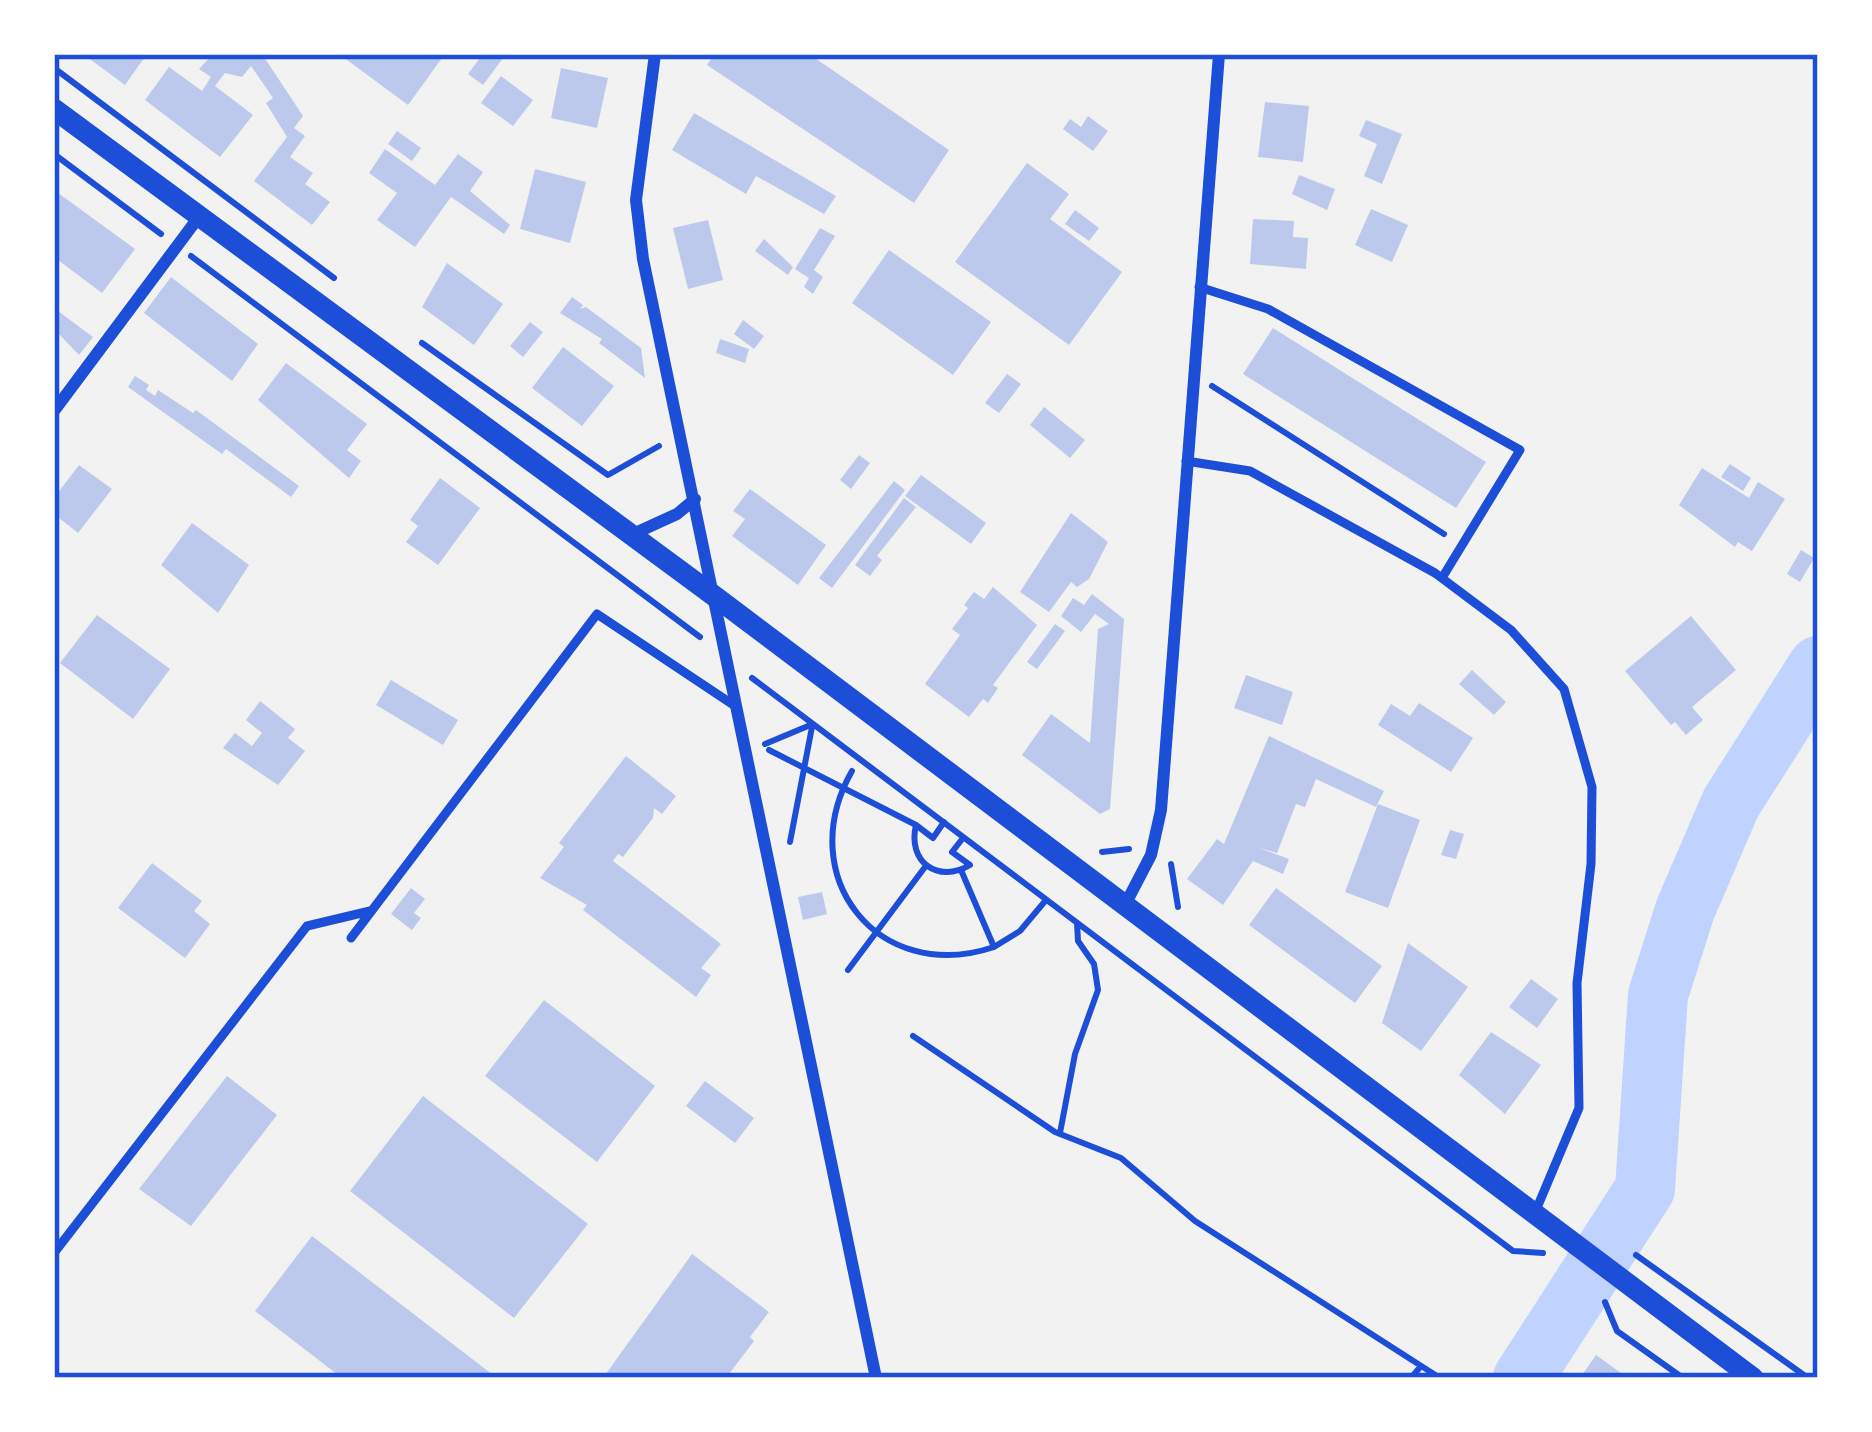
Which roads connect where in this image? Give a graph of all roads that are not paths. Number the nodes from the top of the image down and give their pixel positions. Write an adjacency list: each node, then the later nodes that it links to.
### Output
1 (655, 54): 8 (street)
2 (1219, 54): 5 (street)
3 (54, 109): 4 (street)
4 (198, 218): 6 (street); 9 (street)
5 (1199, 287): 7 (street); 10 (lane)
6 (54, 411)
7 (1186, 461): 10 (lane); 13 (street)
8 (695, 499): 9 (street); 11 (street)
9 (631, 535): 11 (street)
10 (1442, 578): 16 (lane)
11 (717, 598): 12 (street); 13 (street)
12 (740, 709): 14 (lane); 18 (street)
13 (1125, 905): 16 (street)
14 (370, 910): 15 (lane); 17 (lane)
15 (350, 938)
16 (1534, 1215): 19 (street)
17 (54, 1253)
18 (876, 1378)
19 (1753, 1378)

